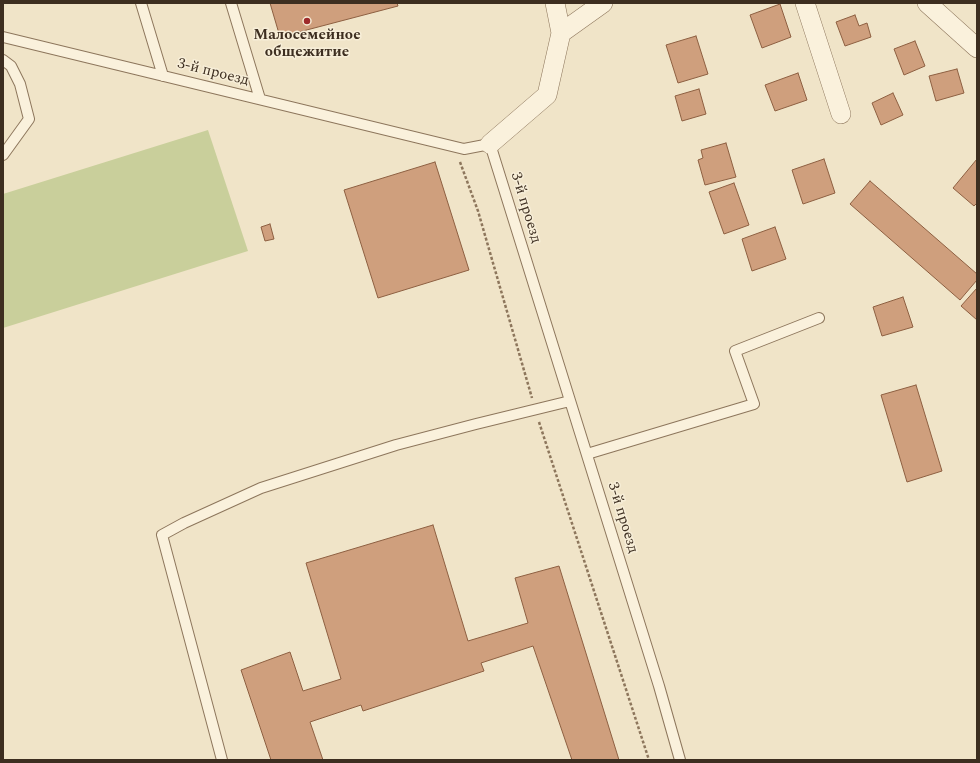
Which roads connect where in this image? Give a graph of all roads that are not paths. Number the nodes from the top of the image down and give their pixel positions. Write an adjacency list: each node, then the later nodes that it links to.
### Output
1 (141, 3): 11 (lane)
2 (231, 3): 12 (lane)
3 (555, 3): 7 (street)
4 (603, 3): 7 (street)
5 (805, 3): 13 (street)
6 (927, 3): 9 (street)
7 (561, 32): 14 (street)
8 (3, 37): 11 (lane, 3-й проезд)
9 (977, 48)
10 (3, 60): 15 (lane)
11 (163, 76): 12 (lane, 3-й проезд)
12 (260, 99): 14 (lane, 3-й проезд)
13 (841, 114)
14 (490, 144): 17 (lane, 3-й проезд)
15 (3, 155)
16 (819, 318): 18 (lane)
17 (570, 401): 18 (lane, 3-й проезд); 19 (lane)
18 (587, 454): 20 (lane, 3-й проезд)
19 (222, 760)
20 (680, 760)

